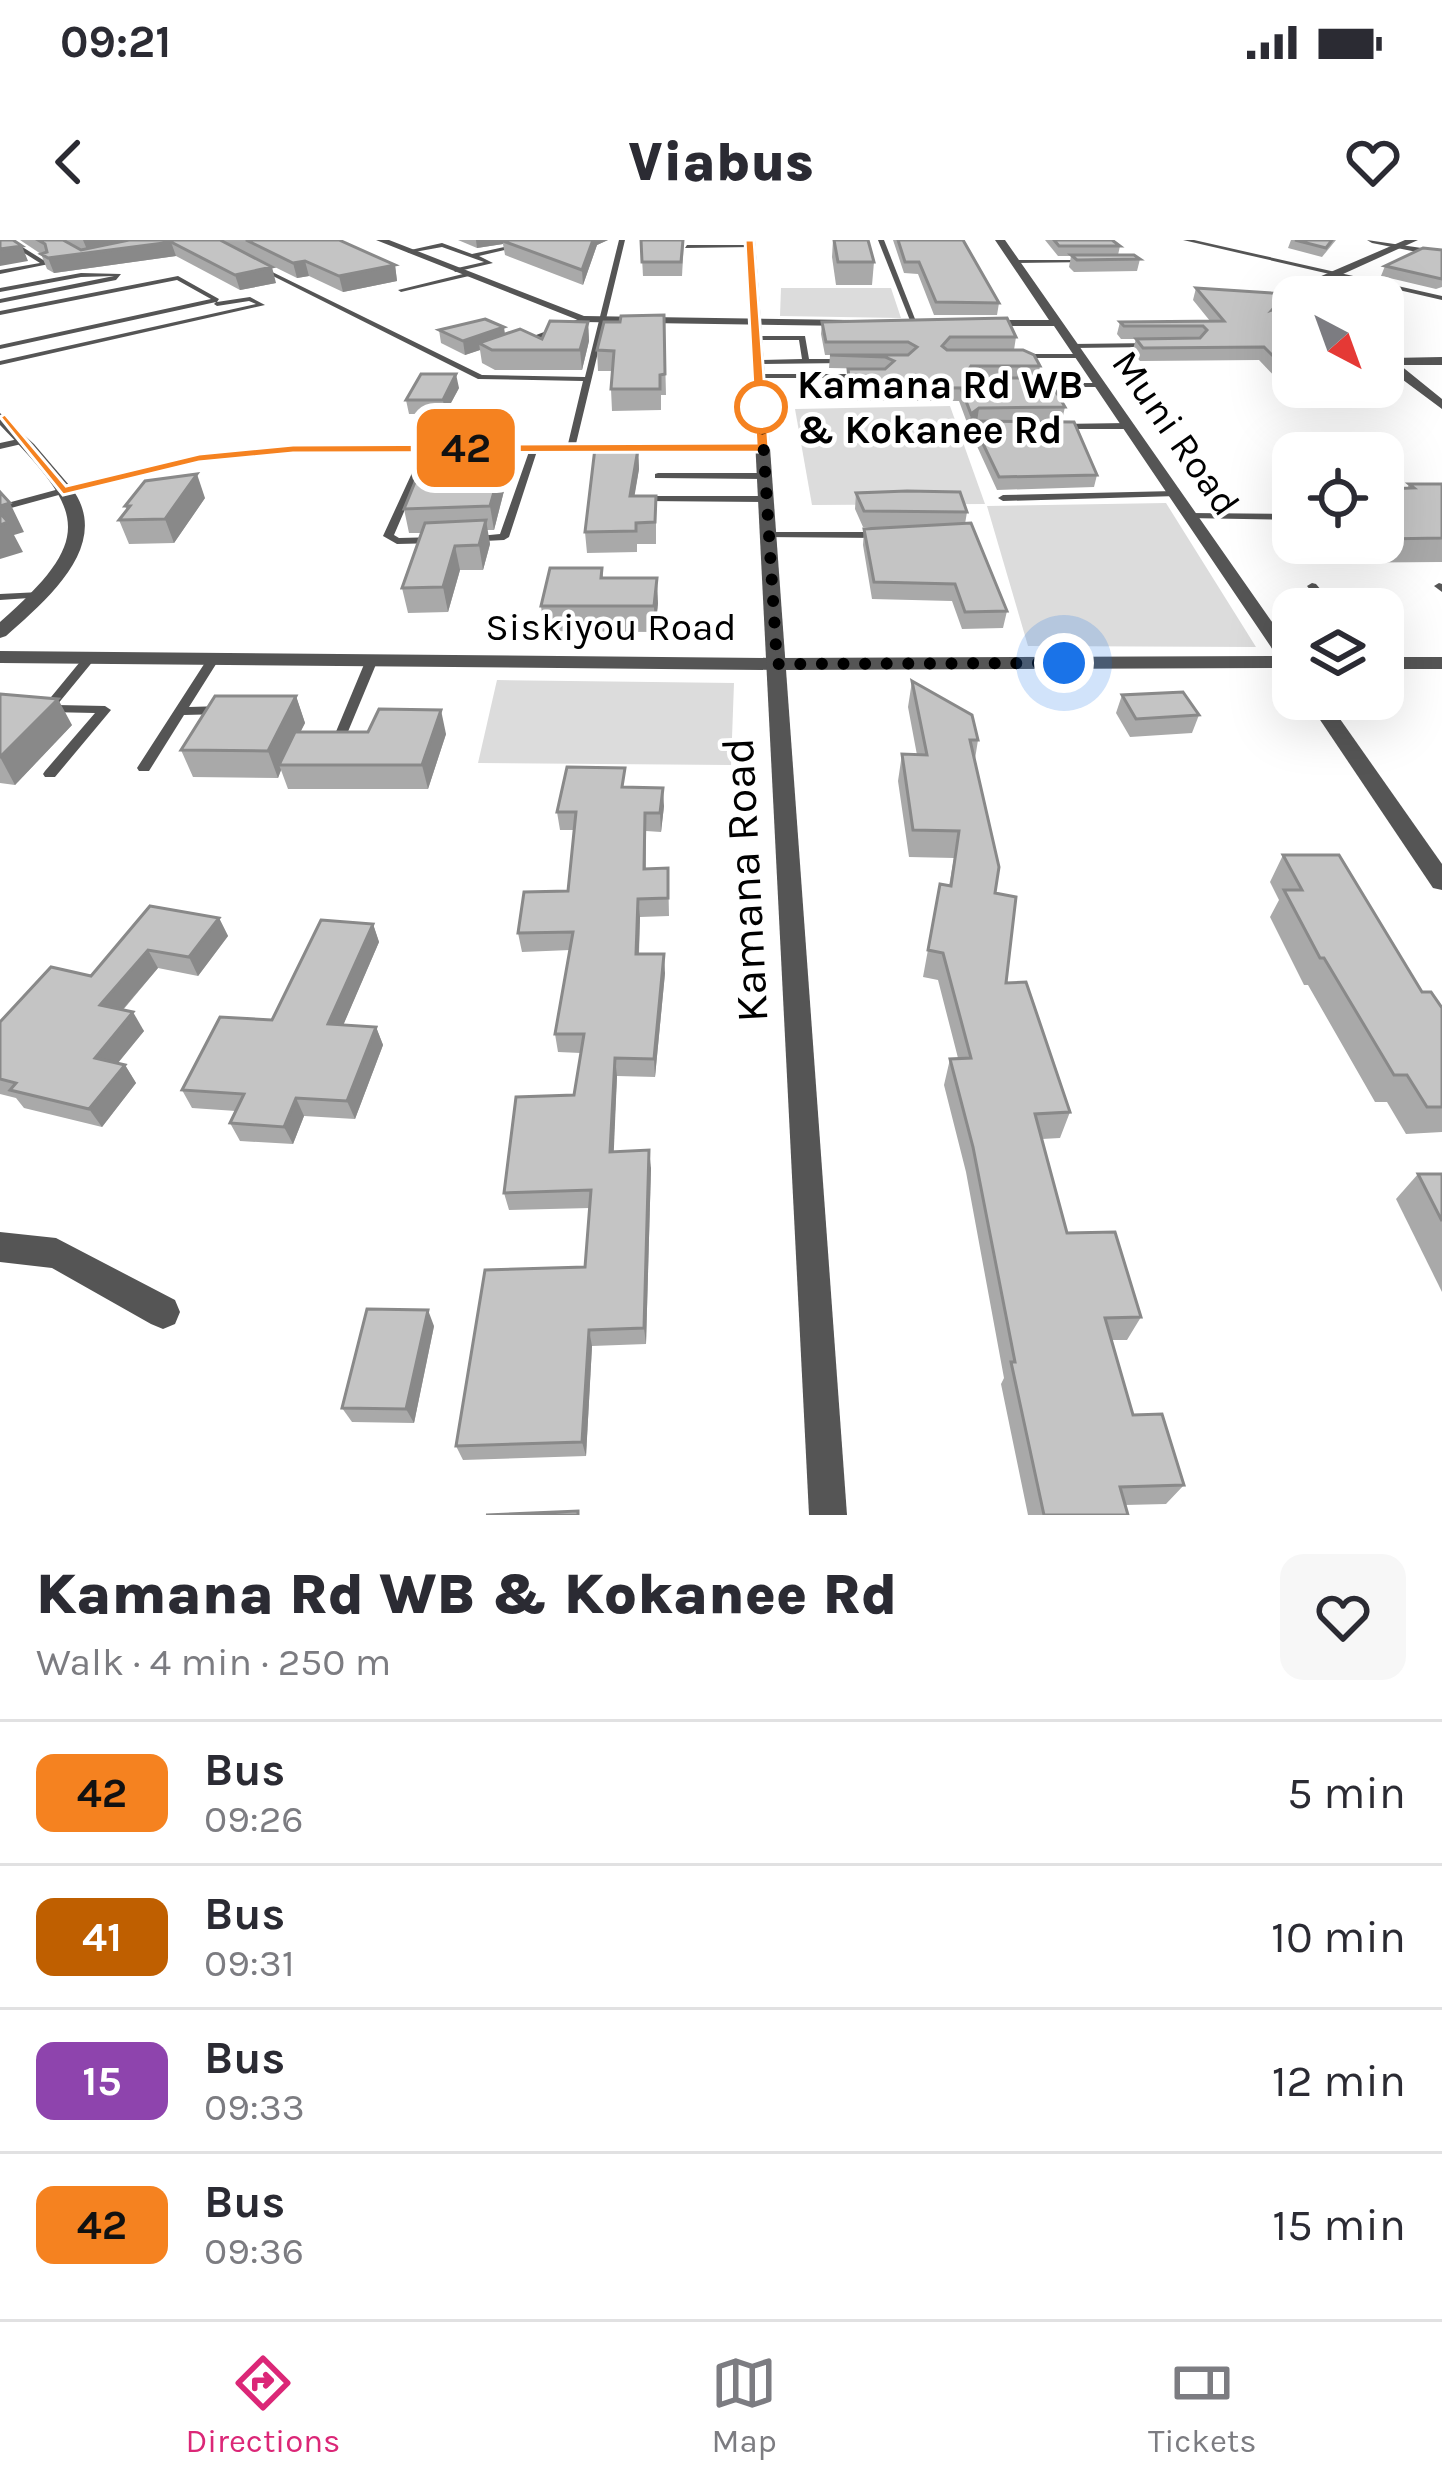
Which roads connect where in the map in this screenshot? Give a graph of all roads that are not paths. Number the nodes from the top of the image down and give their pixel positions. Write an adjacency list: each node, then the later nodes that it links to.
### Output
1 (383, 240): 15 (street)
2 (429, 240): 12 (lane)
3 (545, 240): 17 (lane)
4 (622, 240): 32 (lane)
5 (880, 240): 33 (lane)
6 (1000, 240): 19 (street, Muni Road)
7 (1186, 240): 23 (lane)
8 (1372, 240): 13 (street)
9 (1413, 240): 13 (street)
10 (1, 242): 21 (lane)
11 (750, 244): 14 (lane); 39 (street, Kamana Road)
12 (442, 245): 15 (lane); 17 (lane)
13 (1400, 245): 16 (street); 23 (street)
14 (687, 247)
15 (409, 251): 22 (street)
16 (1442, 254)
17 (472, 256): 22 (lane)
18 (243, 259): 53 (lane)
19 (1015, 262): 20 (lane); 36 (street, Muni Road)
20 (1107, 262)
21 (0, 272)
22 (461, 273): 26 (lane); 31 (street)
23 (1331, 273): 24 (street); 27 (lane)
24 (1326, 276)
25 (0, 290): 28 (lane)
26 (401, 290)
27 (1442, 298)
28 (0, 301)
29 (217, 304): 30 (lane); 43 (lane); 52 (lane)
30 (0, 313)
31 (584, 319): 32 (street); 41 (lane)
32 (603, 321): 39 (street); 57 (lane)
33 (915, 322): 34 (street); 38 (street)
34 (936, 322)
35 (956, 322): 36 (street)
36 (1056, 322): 44 (street, Muni Road)
37 (870, 323): 39 (street)
38 (892, 323)
39 (757, 330): 49 (lane); 54 (street, Kamana Road)
40 (1031, 340): 46 (lane)
41 (512, 345)
42 (1154, 345): 44 (lane)
43 (0, 347)
44 (1076, 351): 46 (lane); 59 (street, Muni Road)
45 (994, 356): 46 (lane)
46 (1039, 356)
47 (473, 359): 53 (lane)
48 (1404, 360): 51 (street)
49 (806, 361): 50 (lane); 54 (lane)
50 (867, 361)
51 (1442, 361)
52 (0, 363)
53 (454, 366): 57 (lane)
54 (759, 369): 56 (lane); 69 (street, Kamana Road)
55 (1404, 375): 60 (street)
56 (884, 376)
57 (589, 379): 68 (lane)
58 (1014, 385): 59 (lane)
59 (1099, 385): 62 (street, Muni Road)
60 (1442, 405)
61 (0, 417): 64 (street)
62 (1127, 426): 63 (lane); 73 (street, Muni Road)
63 (1042, 428)
64 (23, 441): 65 (lane); 72 (street)
65 (0, 446)
66 (427, 448): 67 (street); 67 (lane); 72 (street)
67 (534, 448): 68 (street)
68 (572, 448): 69 (street)
69 (763, 448): 71 (street, Kamana Road)
70 (658, 476): 71 (lane)
71 (764, 476): 76 (street, Kamana Road)
72 (63, 491): 77 (lane); 82 (street)
73 (1174, 494): 74 (lane); 78 (street, Muni Road)
74 (1004, 498)
75 (647, 499): 76 (lane)
76 (766, 499): 80 (street, Kamana Road)
77 (0, 508)
78 (1190, 516): 79 (lane); 85 (street, Muni Road)
79 (1272, 518)
80 (768, 535): 81 (lane); 93 (street, Kamana Road)
81 (897, 535)
82 (40, 595): 83 (lane); 84 (street)
83 (0, 597)
84 (0, 632)
85 (1272, 634)
86 (0, 657): 87 (street, Siskiyou Road)
87 (88, 660): 88 (street, Siskiyou Road); 95 (lane)
88 (212, 661): 89 (street, Siskiyou Road); 96 (lane)
89 (371, 662): 93 (street, Siskiyou Road); 99 (lane)
90 (1404, 662): 92 (street)
91 (1272, 663): 93 (street, Siskiyou Road)
92 (1442, 663)
93 (777, 664): 105 (street, Kamana Road)
94 (28, 708): 95 (lane)
95 (48, 708): 101 (lane)
96 (180, 710): 97 (lane); 100 (lane)
97 (248, 710)
98 (1330, 720): 102 (street)
99 (341, 734)
100 (144, 767)
101 (50, 775)
102 (1442, 882)
103 (0, 1246): 104 (street)
104 (163, 1312)
105 (828, 1515)

